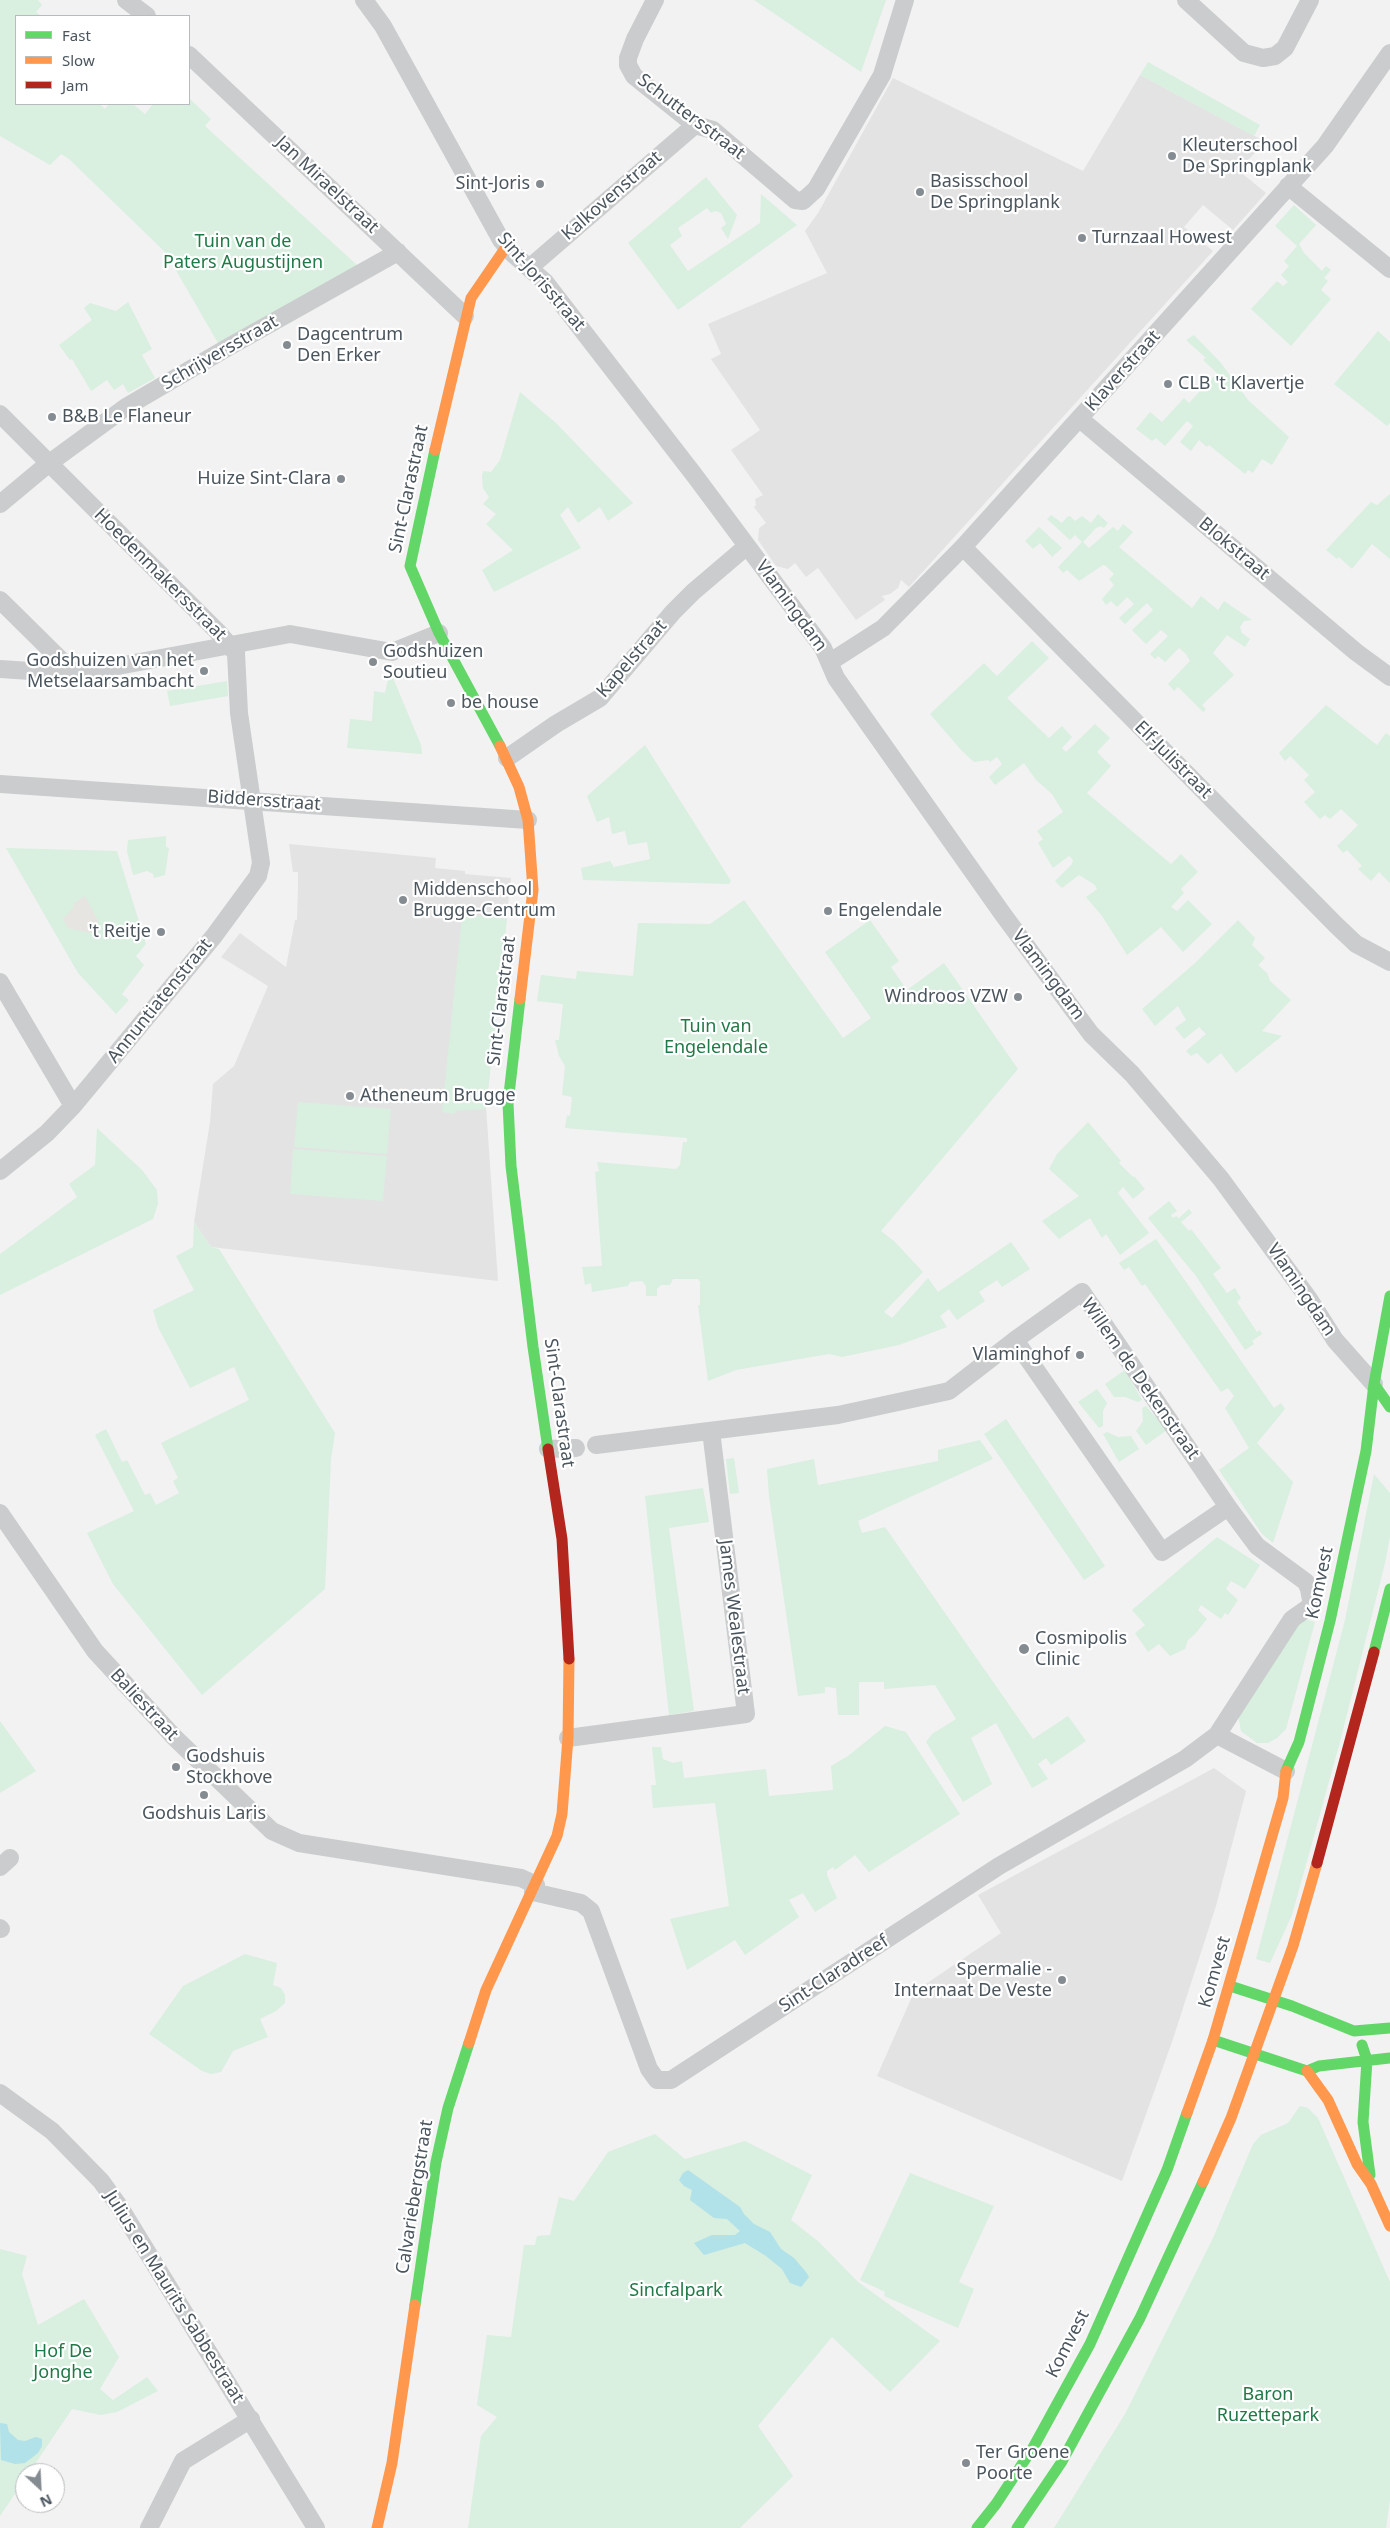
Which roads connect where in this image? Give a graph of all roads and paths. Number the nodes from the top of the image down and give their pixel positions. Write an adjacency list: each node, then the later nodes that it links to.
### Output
1 (126, 0): 7 (street)
2 (364, 0): 12 (street, Sint-Jorisstraat)
3 (655, 0): 10 (street, Schuttersstraat)
4 (904, 0): 10 (street, Schuttersstraat)
5 (1186, 0): 6 (street)
6 (1310, 0)
7 (146, 15)
8 (1390, 53): 11 (street, Klaverstraat)
9 (190, 56): 13 (street, Jan Miraelstraat)
10 (695, 124): 14 (street, Kalkovenstraat)
11 (1288, 186): 15 (street); 18 (street, Klaverstraat)
12 (506, 247): 14 (street, Sint-Jorisstraat); 16 (main road, Sint-Clarastraat)
13 (398, 252): 16 (street, Jan Miraelstraat); 19 (street, Schrijversstraat)
14 (529, 268): 21 (street, Sint-Jorisstraat)
15 (1390, 269)
16 (465, 316): 24 (main road, Sint-Clarastraat)
17 (0, 414): 19 (street, Hoedenmakersstraat)
18 (1080, 419): 22 (street, Klaverstraat); 29 (street, Blokstraat)
19 (48, 464): 20 (street, Schrijversstraat); 25 (street, Hoedenmakersstraat)
20 (0, 504)
21 (747, 546): 26 (street, Vlamingdam); 30 (street, Kapelstraat)
22 (963, 547): 26 (street, Klaverstraat); 34 (street, Elf-Julistraat)
23 (0, 600): 28 (street)
24 (439, 633): 25 (street); 30 (main road, Sint-Clarastraat)
25 (231, 646): 28 (street); 32 (street, Hoedenmakersstraat)
26 (830, 662): 40 (street, Vlamingdam)
27 (0, 669): 28 (street)
28 (75, 674)
29 (1390, 677)
30 (506, 758): 33 (main road, Sint-Clarastraat)
31 (0, 784): 32 (street, Biddersstraat)
32 (254, 801): 33 (street, Biddersstraat); 36 (street, Annuntiatenstraat)
33 (528, 820): 45 (main road, Sint-Clarastraat)
34 (1390, 962)
35 (0, 982): 36 (street)
36 (73, 1106): 37 (street, Annuntiatenstraat)
37 (0, 1171)
38 (1390, 1296): 40 (main road, Komvest)
39 (1015, 1340): 42 (street, Willem de Dekenstraat); 46 (street); 46 (street, Willem de Dekenstraat)
40 (1374, 1384): 41 (main road); 50 (main road, Komvest)
41 (1390, 1407)
42 (711, 1431): 43 (street); 52 (street, James Wealestraat)
43 (596, 1445)
44 (576, 1448): 45 (street)
45 (548, 1449): 52 (main road, Sint-Clarastraat)
46 (1228, 1507): 49 (street, Willem de Dekenstraat)
47 (0, 1513): 54 (street, Baliestraat)
48 (1390, 1589): 56 (main road)
49 (1312, 1605): 50 (street); 51 (street, Sint-Claradreef)
50 (1330, 1621): 53 (main road, Komvest)
51 (1217, 1735): 53 (street); 54 (street, Sint-Claradreef)
52 (568, 1738): 54 (main road, Sint-Clarastraat)
53 (1286, 1771): 55 (main road, Komvest)
54 (535, 1888): 70 (main road, Calvariebergstraat)
55 (1230, 1986): 56 (main road); 59 (main road, Komvest)
56 (1275, 2000): 58 (main road); 60 (main road)
57 (1390, 2028): 58 (main road)
58 (1354, 2030): 62 (main road)
59 (1213, 2040): 60 (main road); 71 (main road, Komvest)
60 (1255, 2056): 63 (main road); 72 (main road)
61 (1390, 2058): 62 (main road)
62 (1367, 2060): 63 (main road); 65 (main road)
63 (1307, 2071): 65 (main road)
64 (0, 2092): 67 (street, Julius en Maurits Sabbestraat)
65 (1371, 2184): 66 (main road)
66 (1390, 2226)
67 (251, 2418): 68 (street); 69 (street, Julius en Maurits Sabbestraat)
68 (149, 2528)
69 (316, 2528)
70 (377, 2528)
71 (977, 2528)
72 (1017, 2528)

